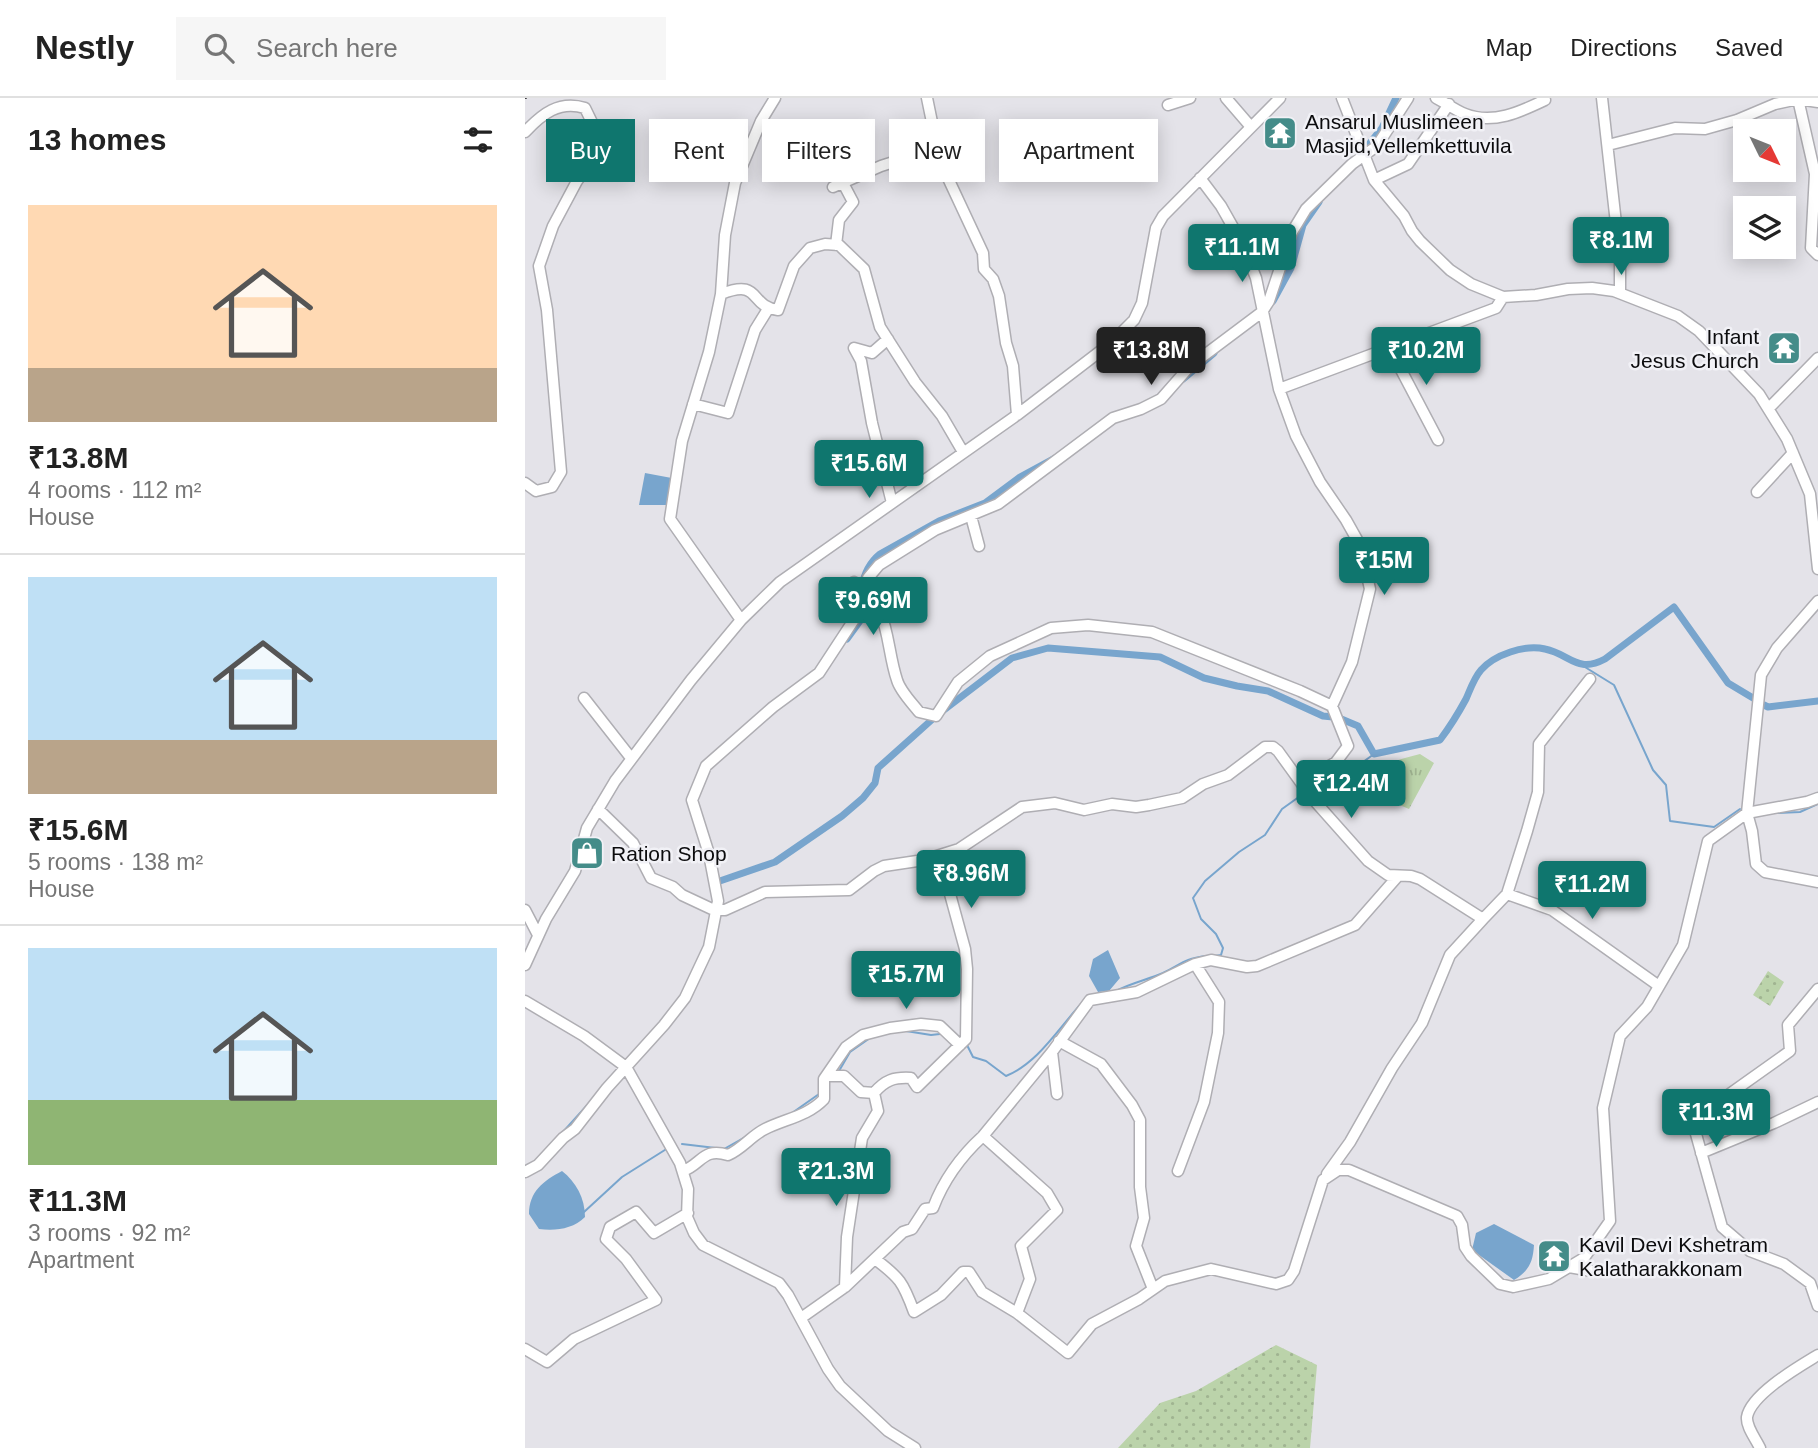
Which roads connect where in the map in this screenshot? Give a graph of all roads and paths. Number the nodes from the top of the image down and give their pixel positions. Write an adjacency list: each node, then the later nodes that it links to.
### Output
1 (775, 98): 29 (street)
2 (927, 98): 15 (street)
3 (1190, 98): 14 (street)
4 (1226, 98): 16 (street)
5 (1280, 98): 16 (street)
6 (1342, 98): 19 (street)
7 (1408, 98): 19 (street)
8 (1436, 98): 13 (street)
9 (1602, 98): 18 (street)
10 (1798, 99): 12 (street); 18 (street); 27 (street)
11 (1545, 100): 13 (street)
12 (1818, 102)
13 (1449, 104): 22 (street)
14 (1168, 105)
15 (931, 119)
16 (1251, 127): 21 (street)
17 (525, 132): 43 (street)
18 (1608, 145): 28 (street)
19 (1365, 155): 22 (street); 32 (street)
20 (889, 163): 24 (street)
21 (1200, 178): 32 (street); 39 (street)
22 (1374, 180): 30 (street)
23 (949, 182): 39 (street)
24 (843, 183): 25 (street); 26 (street)
25 (833, 187)
26 (836, 245): 31 (street); 33 (street)
27 (1818, 255)
28 (1620, 292): 30 (street); 38 (street)
29 (721, 294): 31 (street); 37 (street)
30 (1503, 297): 34 (street)
31 (768, 309): 37 (street)
32 (1262, 312): 36 (street); 47 (street)
33 (888, 339): 41 (street); 46 (street)
34 (1389, 347): 36 (street); 40 (street)
35 (1818, 358): 38 (street)
36 (1279, 389): 56 (street)
37 (693, 404): 53 (street)
38 (1769, 408): 42 (street)
39 (1017, 415): 41 (street)
40 (1438, 440)
41 (963, 452): 46 (street)
42 (1793, 453): 44 (street); 45 (street)
43 (525, 483)
44 (1814, 491): 49 (street)
45 (1757, 492)
46 (892, 503): 53 (street)
47 (971, 516): 48 (street); 51 (street)
48 (979, 546)
49 (1818, 569)
50 (854, 582): 51 (street)
51 (865, 592): 56 (street); 67 (street)
52 (1818, 601): 61 (street)
53 (741, 620): 57 (street)
54 (1590, 680): 65 (street)
55 (584, 698): 57 (street)
56 (1332, 706): 58 (street)
57 (631, 758): 60 (street)
58 (1301, 783): 62 (street); 63 (street)
59 (1818, 797): 61 (street)
60 (598, 809): 67 (street); 69 (street)
61 (1747, 813): 64 (street); 72 (street)
62 (947, 854): 67 (street); 76 (street)
63 (1398, 876): 68 (street); 70 (street)
64 (1818, 882)
65 (1507, 894): 68 (street); 72 (street)
66 (525, 910): 69 (street)
67 (717, 910): 78 (street)
68 (1483, 919): 88 (street)
69 (538, 935): 71 (street)
70 (1195, 964): 75 (street); 86 (street)
71 (525, 965)
72 (1659, 986): 91 (street)
73 (1818, 989): 84 (street)
74 (525, 1001): 78 (street)
75 (1059, 1041): 77 (street); 94 (street)
76 (960, 1045): 79 (street); 80 (street)
77 (1052, 1052): 81 (street); 83 (street)
78 (626, 1067): 85 (street); 87 (street)
79 (827, 1076): 80 (street); 85 (street)
80 (874, 1093): 93 (street)
81 (1057, 1094)
82 (1818, 1102): 84 (street)
83 (983, 1136): 90 (street); 96 (street)
84 (1701, 1153): 95 (street)
85 (683, 1171): 89 (street)
86 (1178, 1171)
87 (525, 1172)
88 (1323, 1180): 91 (street); 94 (street)
89 (688, 1213): 97 (street); 98 (street)
90 (876, 1259): 93 (street); 96 (street)
91 (1569, 1267): 92 (street)
92 (1592, 1271)
93 (845, 1287): 97 (street)
94 (1153, 1289): 96 (street)
95 (1818, 1306)
96 (1017, 1313)
97 (801, 1318): 100 (street)
98 (525, 1349)
99 (1818, 1355): 101 (street)
100 (915, 1448)
101 (1760, 1448)

